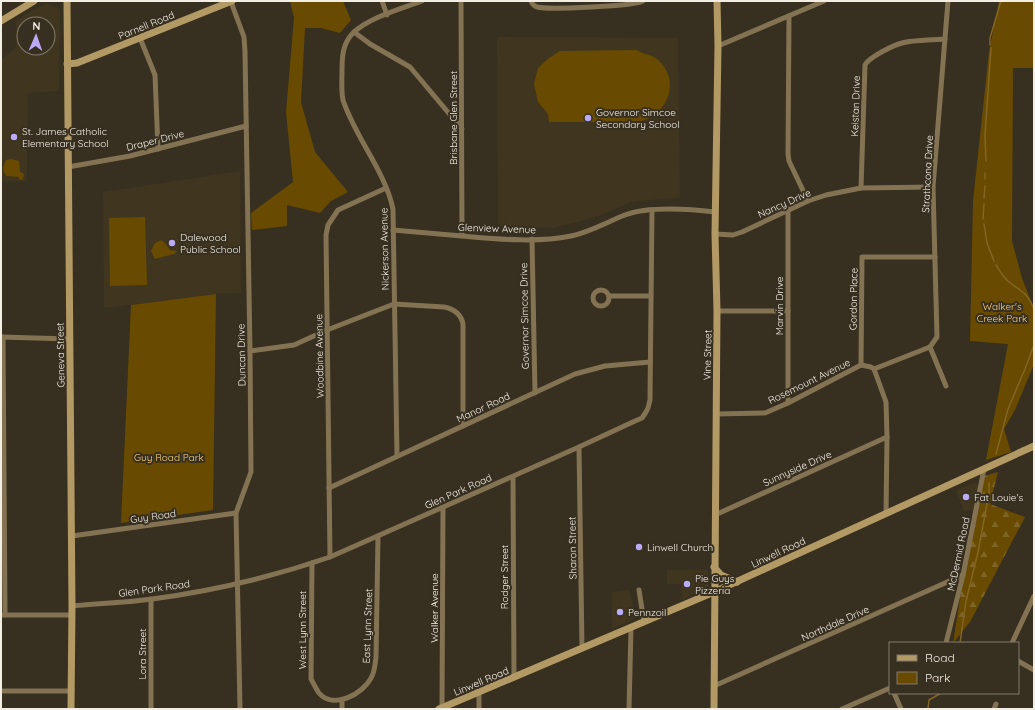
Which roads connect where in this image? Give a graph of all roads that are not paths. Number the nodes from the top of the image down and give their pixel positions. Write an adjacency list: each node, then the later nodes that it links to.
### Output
1 (34, 1): 16 (main road)
2 (59, 1): 13 (main road)
3 (67, 1): 13 (main road, Geneva Street)
4 (232, 1): 18 (main road, Parnell Road); 22 (street, Duncan Drive)
5 (382, 1): 14 (street)
6 (422, 1): 14 (street)
7 (461, 1): 23 (street, Brisbane Glen Street)
8 (531, 1): 9 (street)
9 (643, 1)
10 (717, 1): 20 (main road, Vine Street)
11 (824, 1): 15 (street)
12 (948, 1): 19 (street, Strathcona Drive)
13 (67, 9): 21 (main road, Geneva Street)
14 (387, 15): 17 (street)
15 (789, 16): 20 (street); 29 (street)
16 (1, 21)
17 (354, 32): 23 (street); 27 (street, Nickerson Avenue)
18 (140, 38): 21 (main road, Parnell Road); 24 (street)
19 (945, 39): 26 (street, Strathcona Drive); 28 (street, Keistan Drive)
20 (718, 46): 32 (main road, Vine Street)
21 (67, 64): 25 (main road, Geneva Street)
22 (246, 126): 24 (street, Draper Drive); 47 (street, Duncan Drive)
23 (462, 129): 35 (street, Brisbane Glen Street)
24 (158, 149): 25 (street, Draper Drive)
25 (68, 167): 45 (main road, Geneva Street)
26 (933, 187): 28 (street, Nancy Drive); 37 (street, Strathcona Drive)
27 (386, 188): 33 (street, Nickerson Avenue); 43 (street, Woodbine Avenue)
28 (861, 188): 29 (street, Nancy Drive)
29 (808, 201): 30 (street, Nancy Drive)
30 (788, 209): 34 (street, Nancy Drive); 42 (street, Marvin Drive)
31 (652, 210): 32 (street, Glenview Avenue); 36 (street, Glenview Avenue); 39 (street, Glen Park Road)
32 (715, 212): 34 (main road, Vine Street)
33 (393, 230): 35 (street, Glenview Avenue); 40 (street, Nickerson Avenue)
34 (715, 234): 41 (main road, Vine Street)
35 (462, 236): 36 (street, Glenview Avenue)
36 (532, 239): 52 (street, Governor Simcoe Drive)
37 (935, 257): 46 (street, Strathcona Drive); 49 (street, Gordon Place)
38 (609, 296): 39 (street)
39 (650, 296): 48 (street, Glen Park Road)
40 (394, 304): 43 (street); 55 (street); 59 (street, Nickerson Avenue)
41 (717, 311): 42 (street); 54 (main road, Vine Street)
42 (788, 311): 53 (street, Marvin Drive)
43 (327, 330): 47 (street); 62 (street, Woodbine Avenue)
44 (2, 337): 45 (street); 80 (street)
45 (70, 339): 67 (main road, Geneva Street)
46 (930, 347): 50 (street); 51 (street)
47 (250, 351): 64 (street, Duncan Drive)
48 (650, 362): 52 (street, Manor Road); 58 (street, Glen Park Road)
49 (861, 365): 50 (street, Rosemount Avenue); 53 (street, Rosemount Avenue)
50 (874, 369): 56 (street)
51 (946, 386)
52 (535, 393): 55 (street, Manor Road)
53 (788, 403): 54 (street, Rosemount Avenue)
54 (716, 414): 66 (main road, Vine Street)
55 (463, 426): 59 (street, Manor Road)
56 (887, 437): 65 (street); 66 (street, Sunnyside Drive)
57 (1034, 446): 60 (main road, Linwell Road)
58 (579, 447): 61 (street, Glen Park Road); 86 (street, Sharon Street)
59 (397, 456): 62 (street, Manor Road)
60 (984, 469): 65 (main road, Linwell Road); 72 (street, McDermid Road)
61 (513, 477): 63 (street, Glen Park Road); 89 (street, Rodger Street)
62 (329, 488): 69 (street, Woodbine Avenue)
63 (443, 508): 68 (street, Glen Park Road); 97 (street, Walker Avenue)
64 (236, 512): 67 (street, Guy Road); 74 (street, Duncan Drive)
65 (886, 514): 73 (main road, Linwell Road)
66 (715, 515): 71 (main road, Vine Street)
67 (72, 536): 79 (main road, Geneva Street)
68 (378, 536): 69 (street, Glen Park Road); 96 (street, East Lynn Street)
69 (330, 557): 70 (street, Glen Park Road)
70 (312, 563): 74 (street, Glen Park Road); 96 (street, West Lynn Street)
71 (714, 567): 73 (main road); 76 (main road, Vine Street)
72 (963, 575): 84 (street, McDermid Road); 90 (street, Northdale Drive)
73 (737, 582): 76 (main road, Linwell Road)
74 (237, 584): 78 (street, Glen Park Road); 100 (street, Duncan Drive)
75 (639, 590): 82 (street)
76 (714, 592): 82 (main road, Linwell Road); 90 (main road, Vine Street)
77 (1034, 596): 85 (street)
78 (151, 600): 79 (street, Glen Park Road); 99 (street, Lora Street)
79 (72, 606): 81 (main road, Geneva Street)
80 (3, 615): 81 (street)
81 (72, 615): 93 (main road, Geneva Street)
82 (644, 622): 83 (main road, Linwell Road)
83 (631, 628): 86 (main road, Linwell Road); 103 (street)
84 (946, 642)
85 (1012, 642)
86 (582, 648): 89 (main road, Linwell Road)
87 (1019, 662): 88 (street)
88 (1034, 670)
89 (514, 678): 94 (main road, Linwell Road)
90 (714, 686): 104 (main road, Vine Street)
91 (889, 688): 105 (street)
92 (1, 691): 93 (street)
93 (71, 691): 98 (main road, Geneva Street)
94 (479, 692): 97 (main road, Linwell Road); 102 (street)
95 (894, 694): 106 (street)
96 (342, 700): 101 (street)
97 (441, 708)
98 (71, 709)
99 (150, 709)
100 (240, 709)
101 (342, 709)
102 (479, 709)
103 (629, 709)
104 (714, 709)
105 (842, 709)
106 (900, 709)

